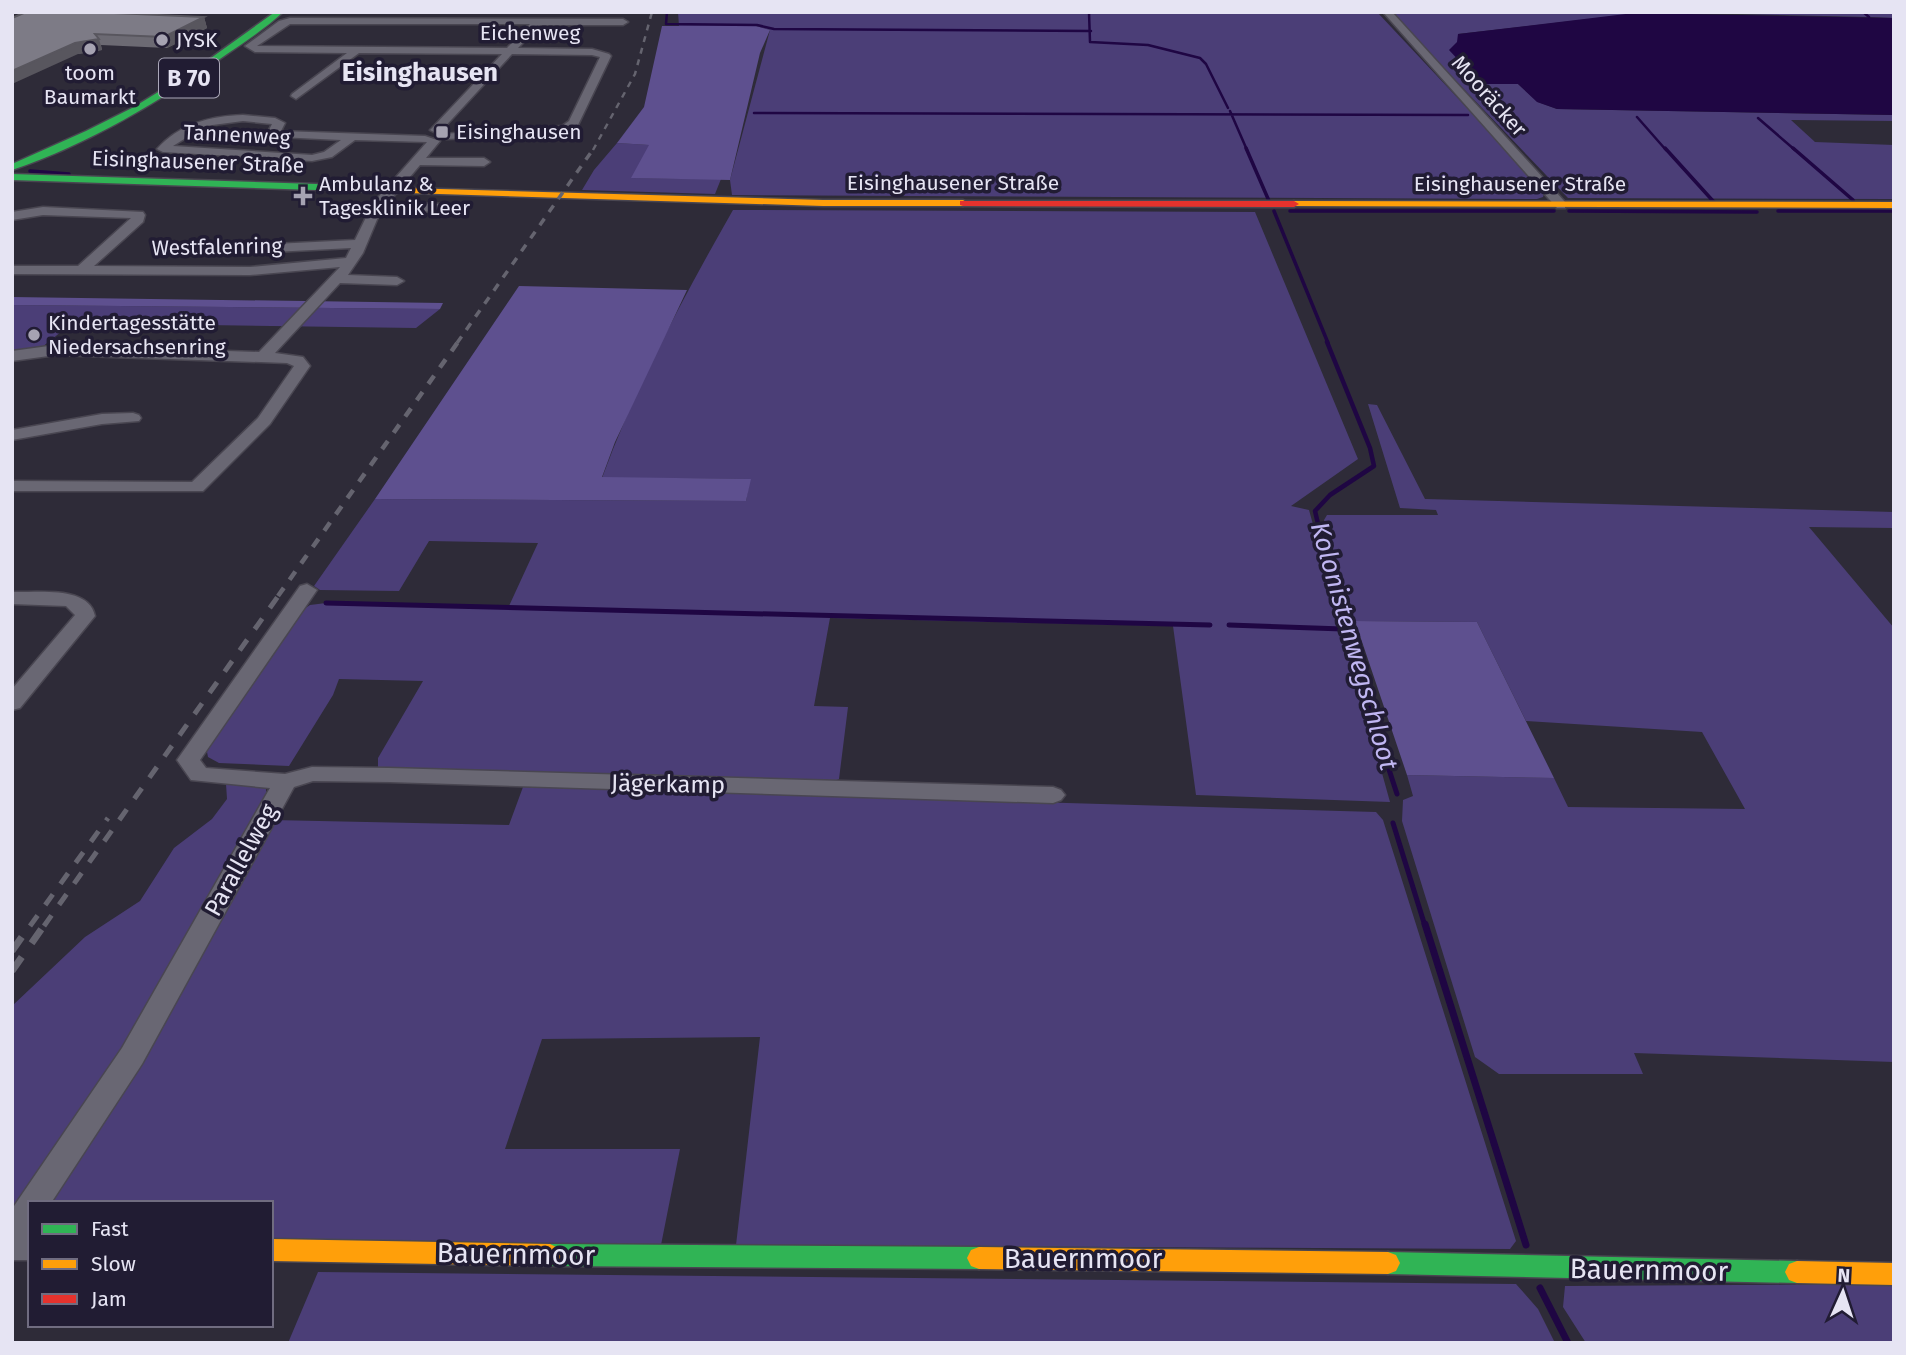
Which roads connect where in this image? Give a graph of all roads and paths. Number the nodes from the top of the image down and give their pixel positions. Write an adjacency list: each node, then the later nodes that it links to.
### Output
1 (280, 12): 10 (street, B 70)
2 (1387, 12): 16 (street, Mooräcker)
3 (537, 22): 4 (street); 5 (street, Eichenweg); 6 (street)
4 (623, 22)
5 (357, 50): 6 (street, Eichenweg); 7 (street)
6 (507, 53): 8 (street); 8 (street, Eichenweg)
7 (296, 96)
8 (435, 136): 9 (street, Tannenweg); 12 (street)
9 (352, 137): 9 (street, Tannenweg)
10 (32, 158): 11 (street, B 70); 14 (street, B 70)
11 (12, 161)
12 (417, 161): 13 (street); 15 (street)
13 (484, 162)
14 (15, 175): 15 (street, Eisinghausener Straße)
15 (391, 189): 16 (street, Eisinghausener Straße); 18 (street)
16 (1561, 205): 17 (street, Eisinghausener Straße)
17 (1894, 205)
18 (377, 206): 19 (street); 21 (street)
19 (441, 208)
20 (12, 215): 24 (street, Westfalenring)
21 (359, 244): 22 (street); 23 (street)
22 (254, 249)
23 (351, 262): 24 (street, Westfalenring); 26 (street)
24 (83, 269): 25 (street, Westfalenring)
25 (12, 270)
26 (337, 279): 27 (street); 29 (street)
27 (397, 281)
28 (12, 356): 29 (street)
29 (263, 357): 32 (street)
30 (133, 418): 31 (street)
31 (12, 435)
32 (12, 486)
33 (307, 590): 36 (street, Parallelweg)
34 (12, 598): 35 (street)
35 (12, 703)
36 (285, 782): 37 (street, Jägerkamp); 38 (street, Parallelweg)
37 (1053, 794)
38 (35, 1201)
39 (28, 1212): 40 (street)
40 (12, 1235)
41 (273, 1250): 42 (street, Bauernmoor)
42 (1894, 1274)

